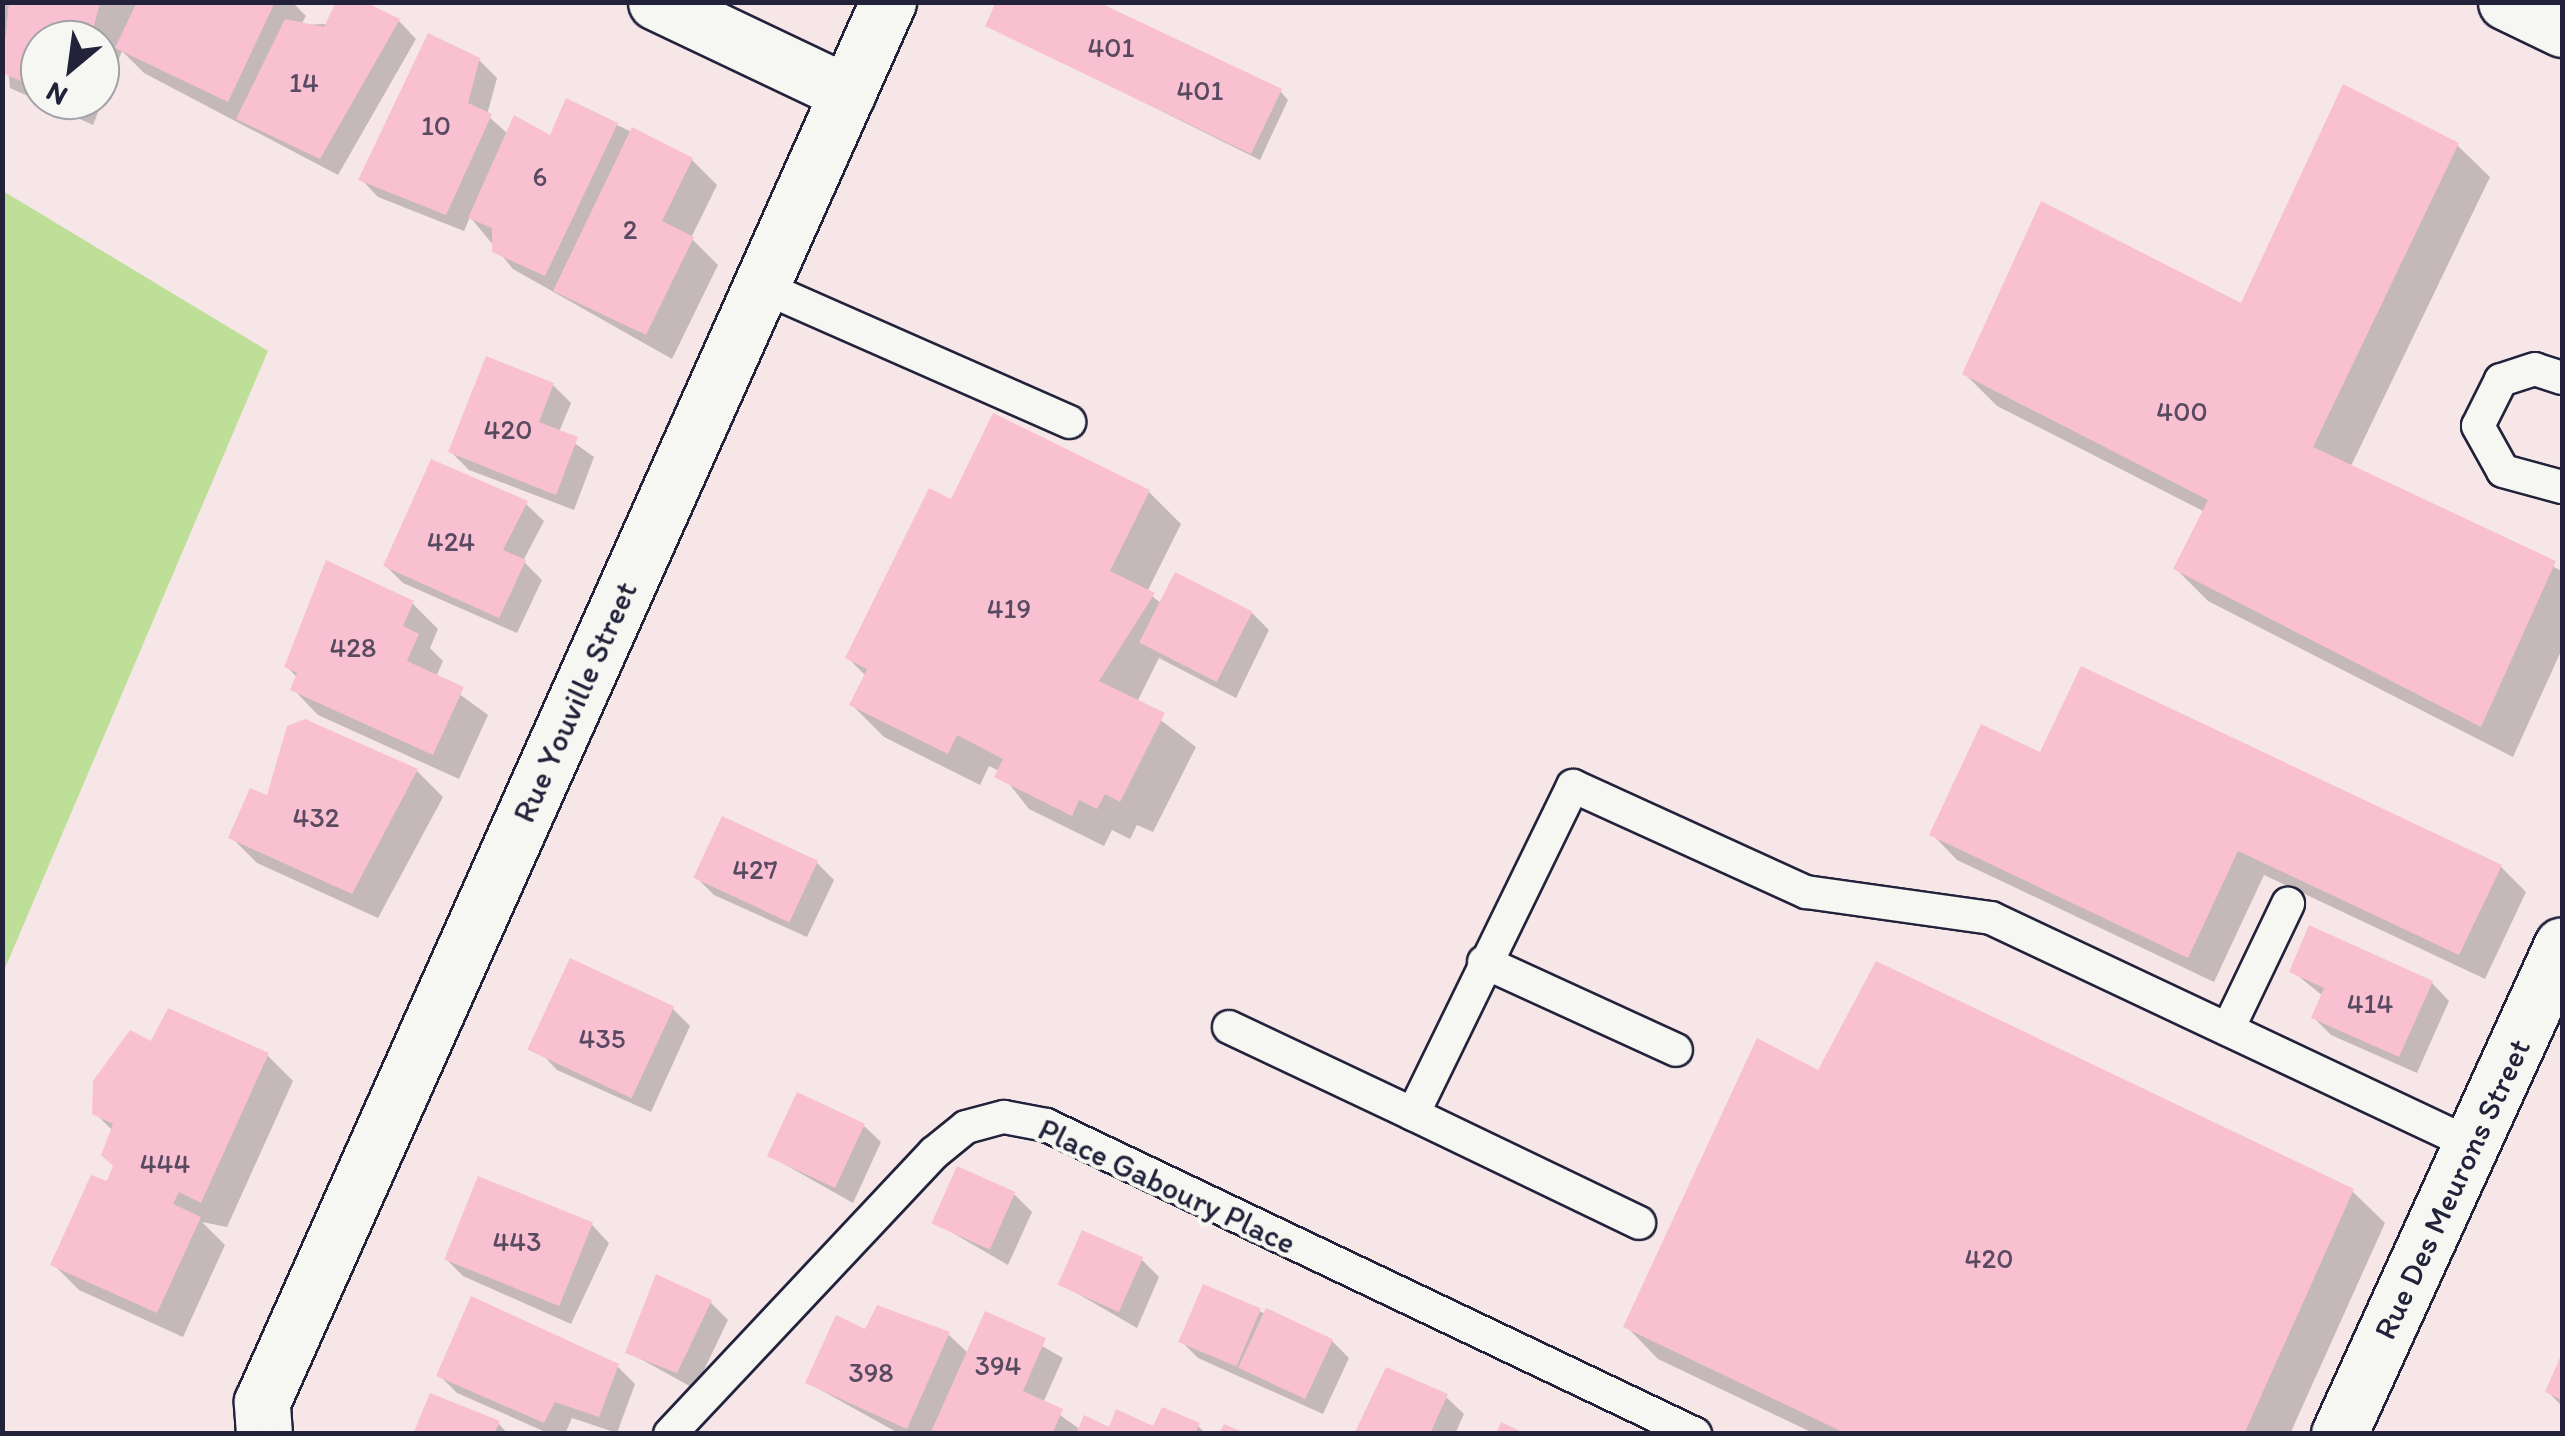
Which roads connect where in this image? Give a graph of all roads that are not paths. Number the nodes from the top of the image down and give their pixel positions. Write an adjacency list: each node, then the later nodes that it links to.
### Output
1 (656, 2): 5 (street)
2 (888, 2): 5 (street, Rue Youville Street)
3 (2506, 2): 4 (street)
4 (2562, 29)
5 (848, 93): 6 (street, Rue Youville Street)
6 (761, 286): 8 (lane); 19 (street, Rue Youville Street)
7 (2562, 378): 9 (lane)
8 (1069, 422)
9 (2562, 489)
10 (2288, 904): 14 (lane)
11 (2562, 945): 17 (street, Rue Des Meurons Street)
12 (1484, 962): 14 (lane); 15 (lane); 16 (lane)
13 (1229, 1027): 16 (lane)
14 (2228, 1029): 17 (lane)
15 (1676, 1050)
16 (1413, 1114): 18 (lane)
17 (2473, 1145): 22 (street, Rue Des Meurons Street)
18 (1639, 1223)
19 (249, 1423)
20 (670, 1434): 21 (lane, Place Gaboury Place)
21 (1695, 1434)
22 (2340, 1434)

